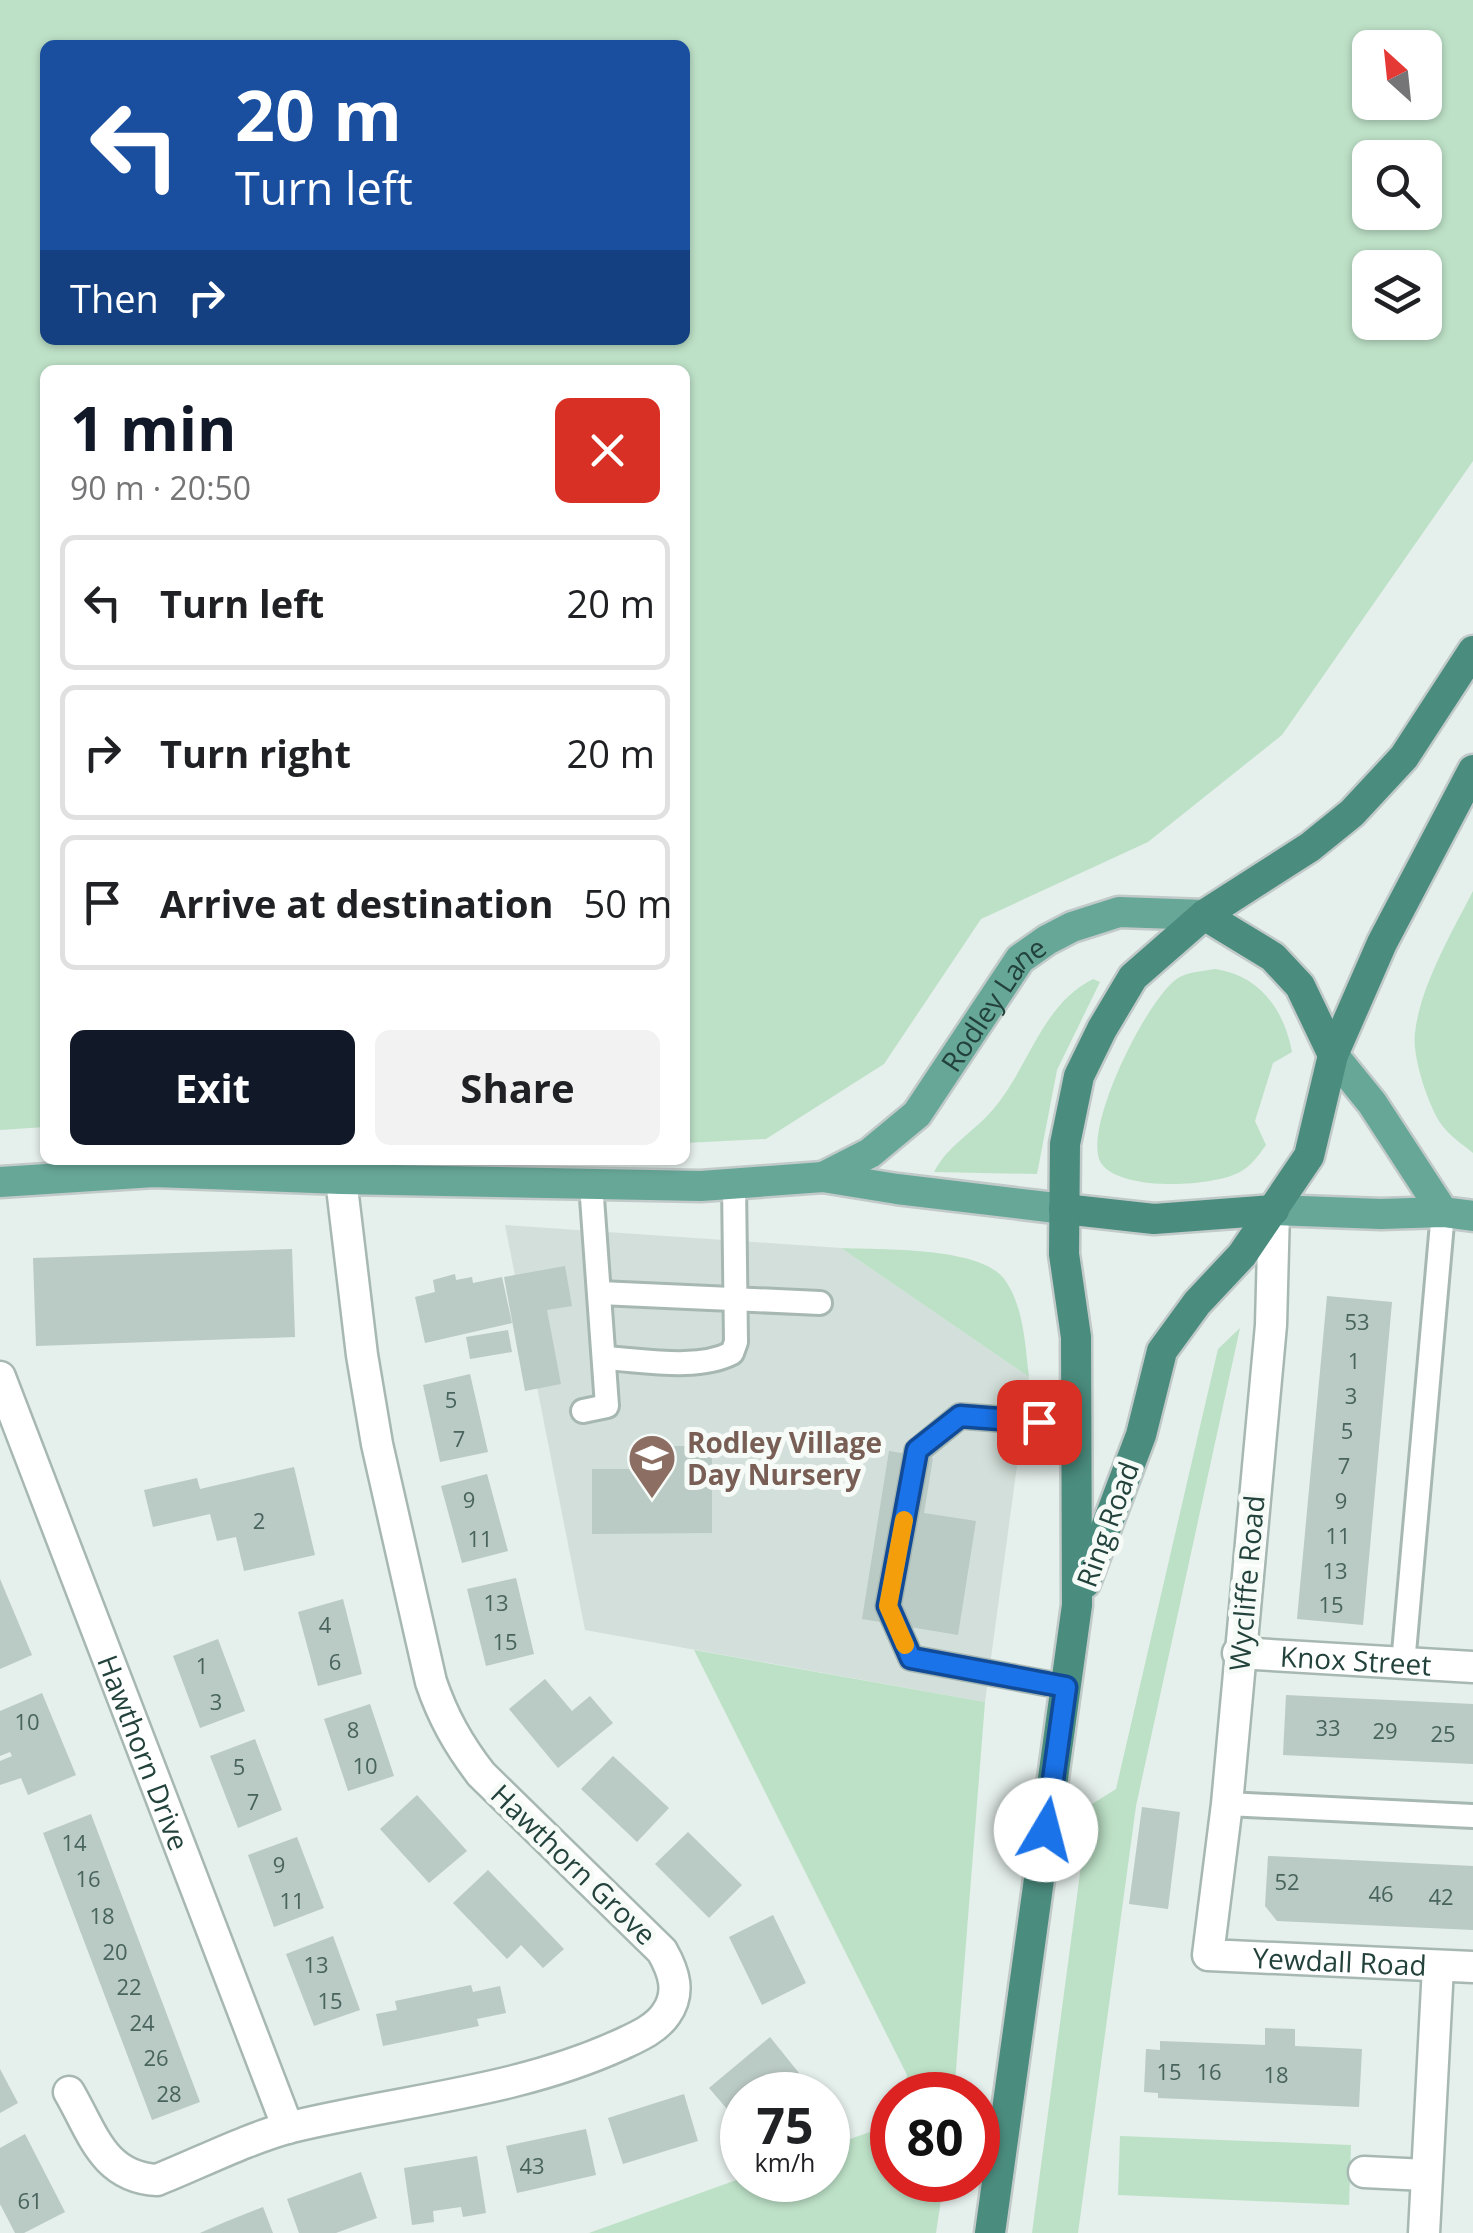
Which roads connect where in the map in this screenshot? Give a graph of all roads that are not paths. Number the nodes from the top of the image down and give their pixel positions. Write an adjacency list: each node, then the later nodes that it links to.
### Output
1 (1473, 651): 3 (highway)
2 (1473, 770): 4 (highway)
3 (1204, 915): 4 (highway); 5 (main road, Rodley Lane); 10 (highway)
4 (1333, 1056): 11 (highway); 12 (main road)
5 (823, 1177): 9 (main road, Rodley Lane); 10 (main road, Rodley Lane)
6 (341, 1179): 7 (main road, Rodley Lane); 8 (main road, Rodley Lane); 31 (street, Hawthorn Grove)
7 (0, 1182)
8 (591, 1184): 9 (main road, Rodley Lane); 13 (lane)
9 (734, 1184): 14 (lane)
10 (1064, 1210): 11 (highway); 19 (highway, Ring Road)
11 (1274, 1210): 12 (main road); 20 (highway, Ring Road); 21 (street, Wycliffe Road)
12 (1458, 1214): 22 (lane)
13 (600, 1293): 14 (lane); 16 (lane)
14 (736, 1299): 15 (lane); 16 (lane)
15 (820, 1303)
16 (604, 1358): 18 (lane)
17 (0, 1377): 31 (street, Hawthorn Drive)
18 (583, 1410)
19 (1079, 1425): 20 (highway, Ring Road); 24 (lane)
20 (1078, 1605): 24 (highway)
21 (1238, 1653): 22 (street, Knox Street); 25 (street, Wycliffe Road)
22 (1404, 1664): 23 (street, Knox Street)
23 (1473, 1667)
24 (1066, 1687): 34 (highway)
25 (1227, 1804): 26 (lane); 27 (street, Wycliffe Road)
26 (1473, 1816)
27 (1208, 1955): 28 (street, Yewdall Road)
28 (1438, 1966): 29 (street, Yewdall Road); 33 (street)
29 (1473, 1967)
30 (69, 2092): 31 (street, Hawthorn Grove)
31 (288, 2128)
32 (1364, 2172): 33 (street)
33 (1426, 2175): 35 (street)
34 (990, 2233)
35 (1424, 2233)

